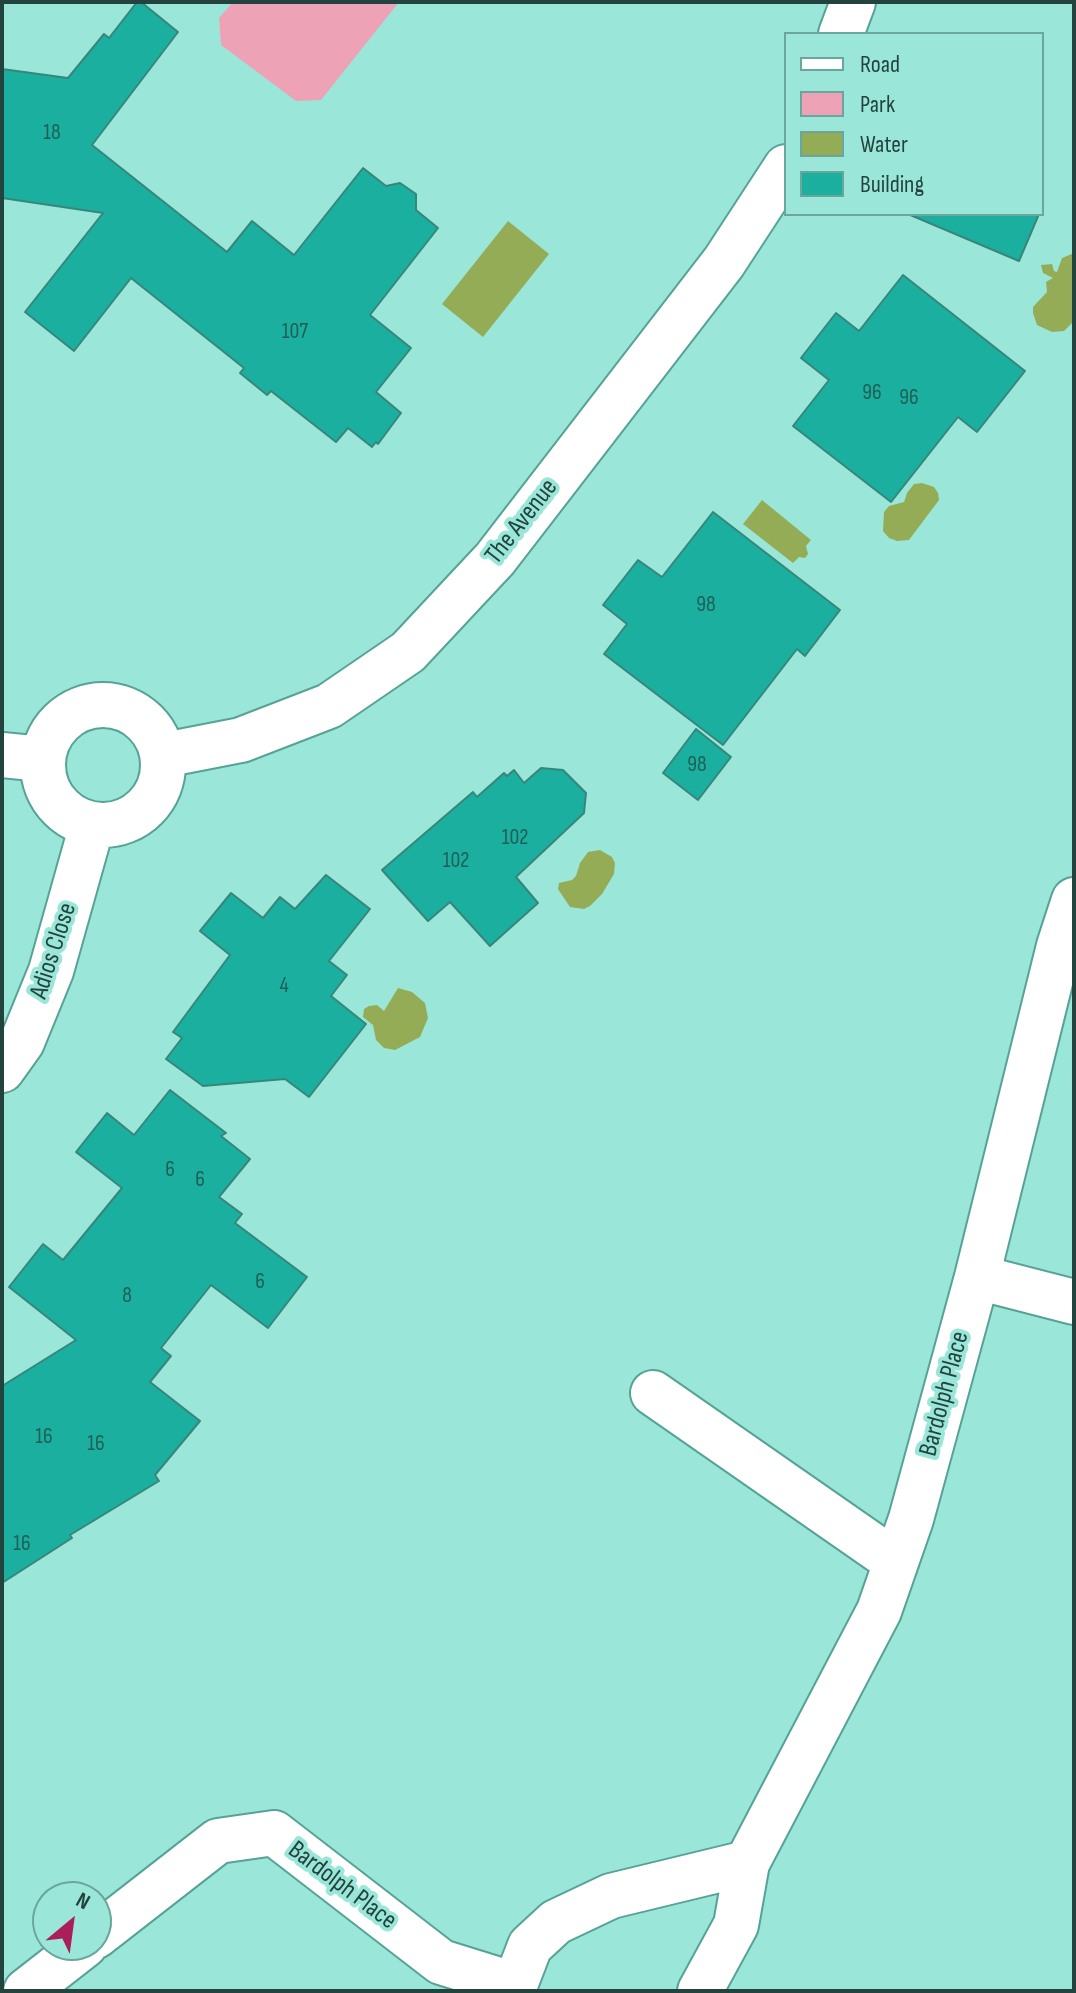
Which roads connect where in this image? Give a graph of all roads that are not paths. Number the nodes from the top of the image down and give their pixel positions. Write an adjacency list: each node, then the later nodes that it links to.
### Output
1 (853, 2): 2 (street)
2 (842, 32)
3 (784, 170): 4 (street, The Avenue)
4 (164, 755): 5 (street); 6 (street)
5 (22, 757): 6 (street)
6 (92, 825): 8 (street, Adios Close)
7 (1074, 900): 9 (street, Bardolph Place)
8 (2, 1070)
9 (977, 1277): 10 (street); 12 (street, Bardolph Place)
10 (1074, 1302)
11 (653, 1393): 12 (street)
12 (896, 1562): 13 (street, Bardolph Place)
13 (747, 1863): 16 (street, Bardolph Place); 18 (street, Bardolph Place)
14 (112, 1924): 16 (street, Bardolph Place)
15 (64, 1961): 17 (street)
16 (515, 1988)
17 (26, 1991)
18 (700, 1991)

